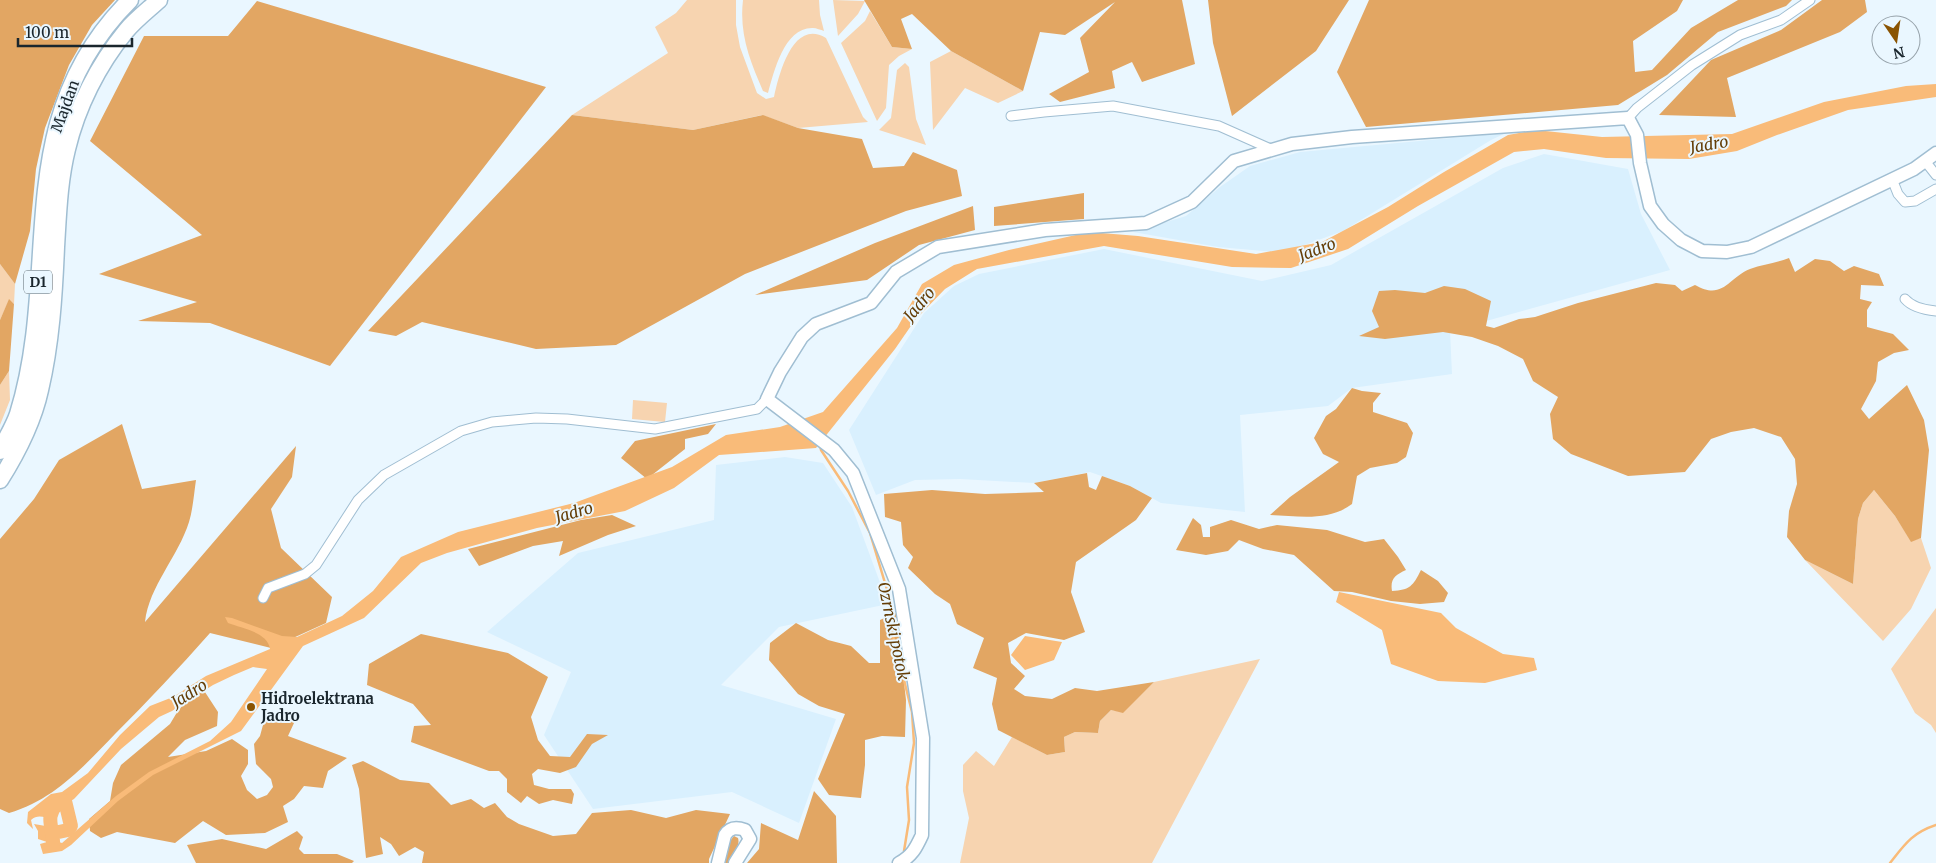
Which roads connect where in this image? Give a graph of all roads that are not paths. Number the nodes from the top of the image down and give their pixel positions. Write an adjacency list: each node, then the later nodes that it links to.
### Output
1 (130, 0): 10 (highway, Majdan / D1)
2 (159, 0): 10 (highway, Majdan / D1)
3 (1810, 0): 5 (street)
4 (1011, 116): 6 (street)
5 (1628, 118): 6 (street); 11 (street)
6 (1273, 150): 16 (street)
7 (1936, 153): 8 (street)
8 (1925, 161): 9 (street); 11 (street)
9 (1936, 175)
10 (54, 177): 15 (highway, D1)
11 (1892, 179): 12 (street)
12 (1936, 189)
13 (1905, 299): 14 (street)
14 (1936, 311)
15 (32, 390): 17 (highway, D1); 18 (highway, D1)
16 (767, 400): 19 (street); 22 (street)
17 (0, 451)
18 (0, 480)
19 (263, 598)
20 (718, 863): 21 (street)
21 (735, 863)
22 (899, 863)

